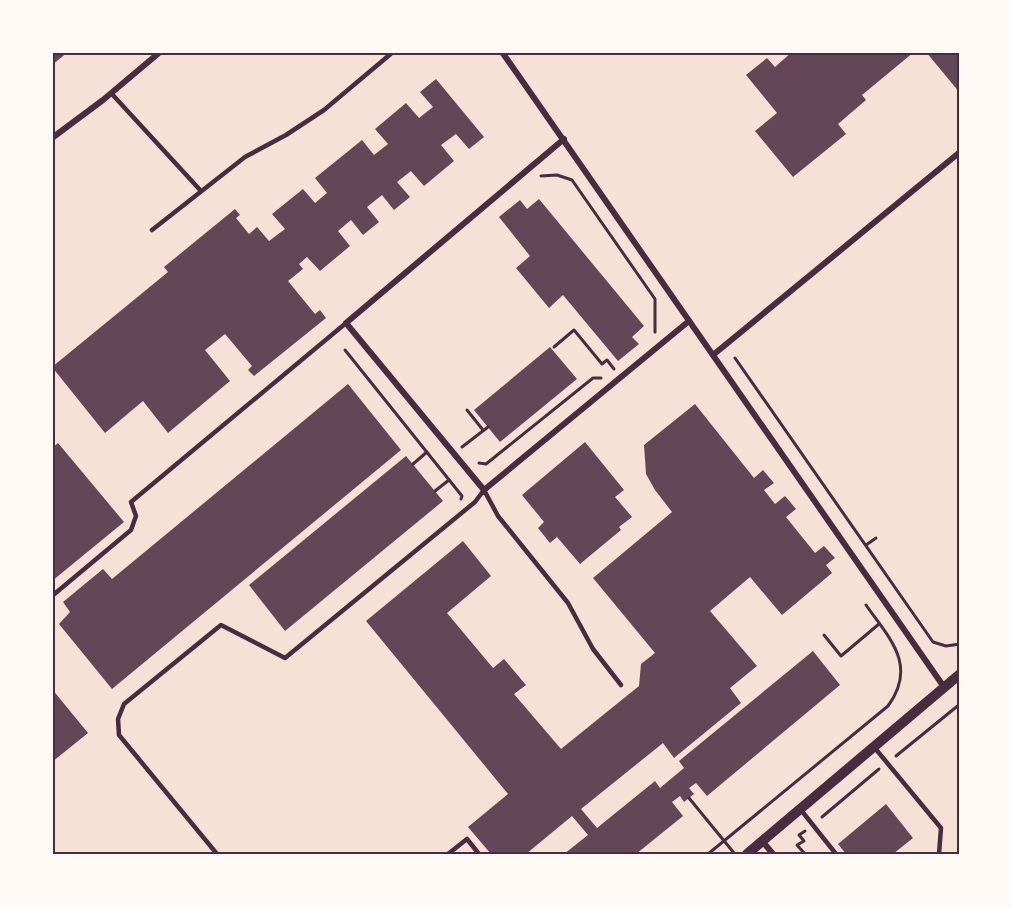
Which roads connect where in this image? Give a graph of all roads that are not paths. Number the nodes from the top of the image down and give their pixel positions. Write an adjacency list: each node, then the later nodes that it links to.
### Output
1 (160, 52): 4 (street)
2 (393, 52): 8 (lane)
3 (502, 52): 6 (street)
4 (111, 93): 5 (street); 8 (lane)
5 (52, 138)
6 (564, 139): 10 (street); 11 (street)
7 (960, 152): 12 (street)
8 (201, 191): 9 (lane)
9 (152, 230)
10 (689, 321): 12 (street); 13 (street)
11 (346, 322): 13 (street); 14 (lane)
12 (713, 356): 17 (street)
13 (484, 490): 16 (lane); 21 (lane)
14 (52, 596)
15 (960, 674): 17 (street)
16 (621, 685)
17 (944, 687): 18 (street)
18 (874, 747): 19 (street); 27 (lane)
19 (800, 809): 20 (street); 26 (lane)
20 (763, 842): 24 (street); 25 (street)
21 (217, 855)
22 (448, 855): 23 (lane)
23 (479, 855)
24 (747, 855)
25 (773, 855)
26 (836, 855)
27 (939, 855)

